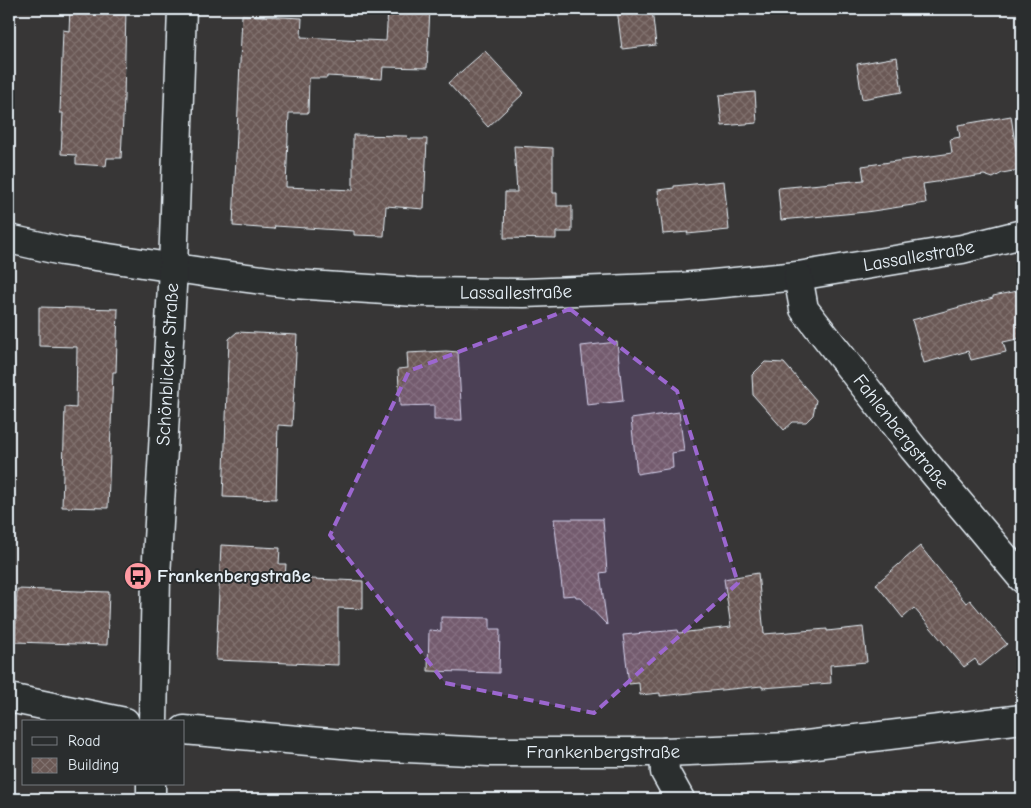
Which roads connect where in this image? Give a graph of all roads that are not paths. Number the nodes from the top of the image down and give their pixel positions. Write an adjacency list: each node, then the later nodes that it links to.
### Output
1 (182, 9): 4 (street, Schönblicker Straße)
2 (1022, 234): 5 (street, Lassallestraße)
3 (9, 239): 4 (street, Lassallestraße)
4 (173, 268): 5 (street, Lassallestraße); 10 (street, Schönblicker Straße)
5 (798, 276): 6 (street, Fahlenbergstraße)
6 (1022, 578)
7 (9, 698): 9 (street)
8 (1022, 719): 12 (street, Frankenbergstraße)
9 (115, 720)
10 (153, 720)
11 (185, 730): 12 (street, Frankenbergstraße)
12 (664, 752): 15 (street)
13 (151, 786): 14 (street)
14 (151, 799)
15 (680, 799)

